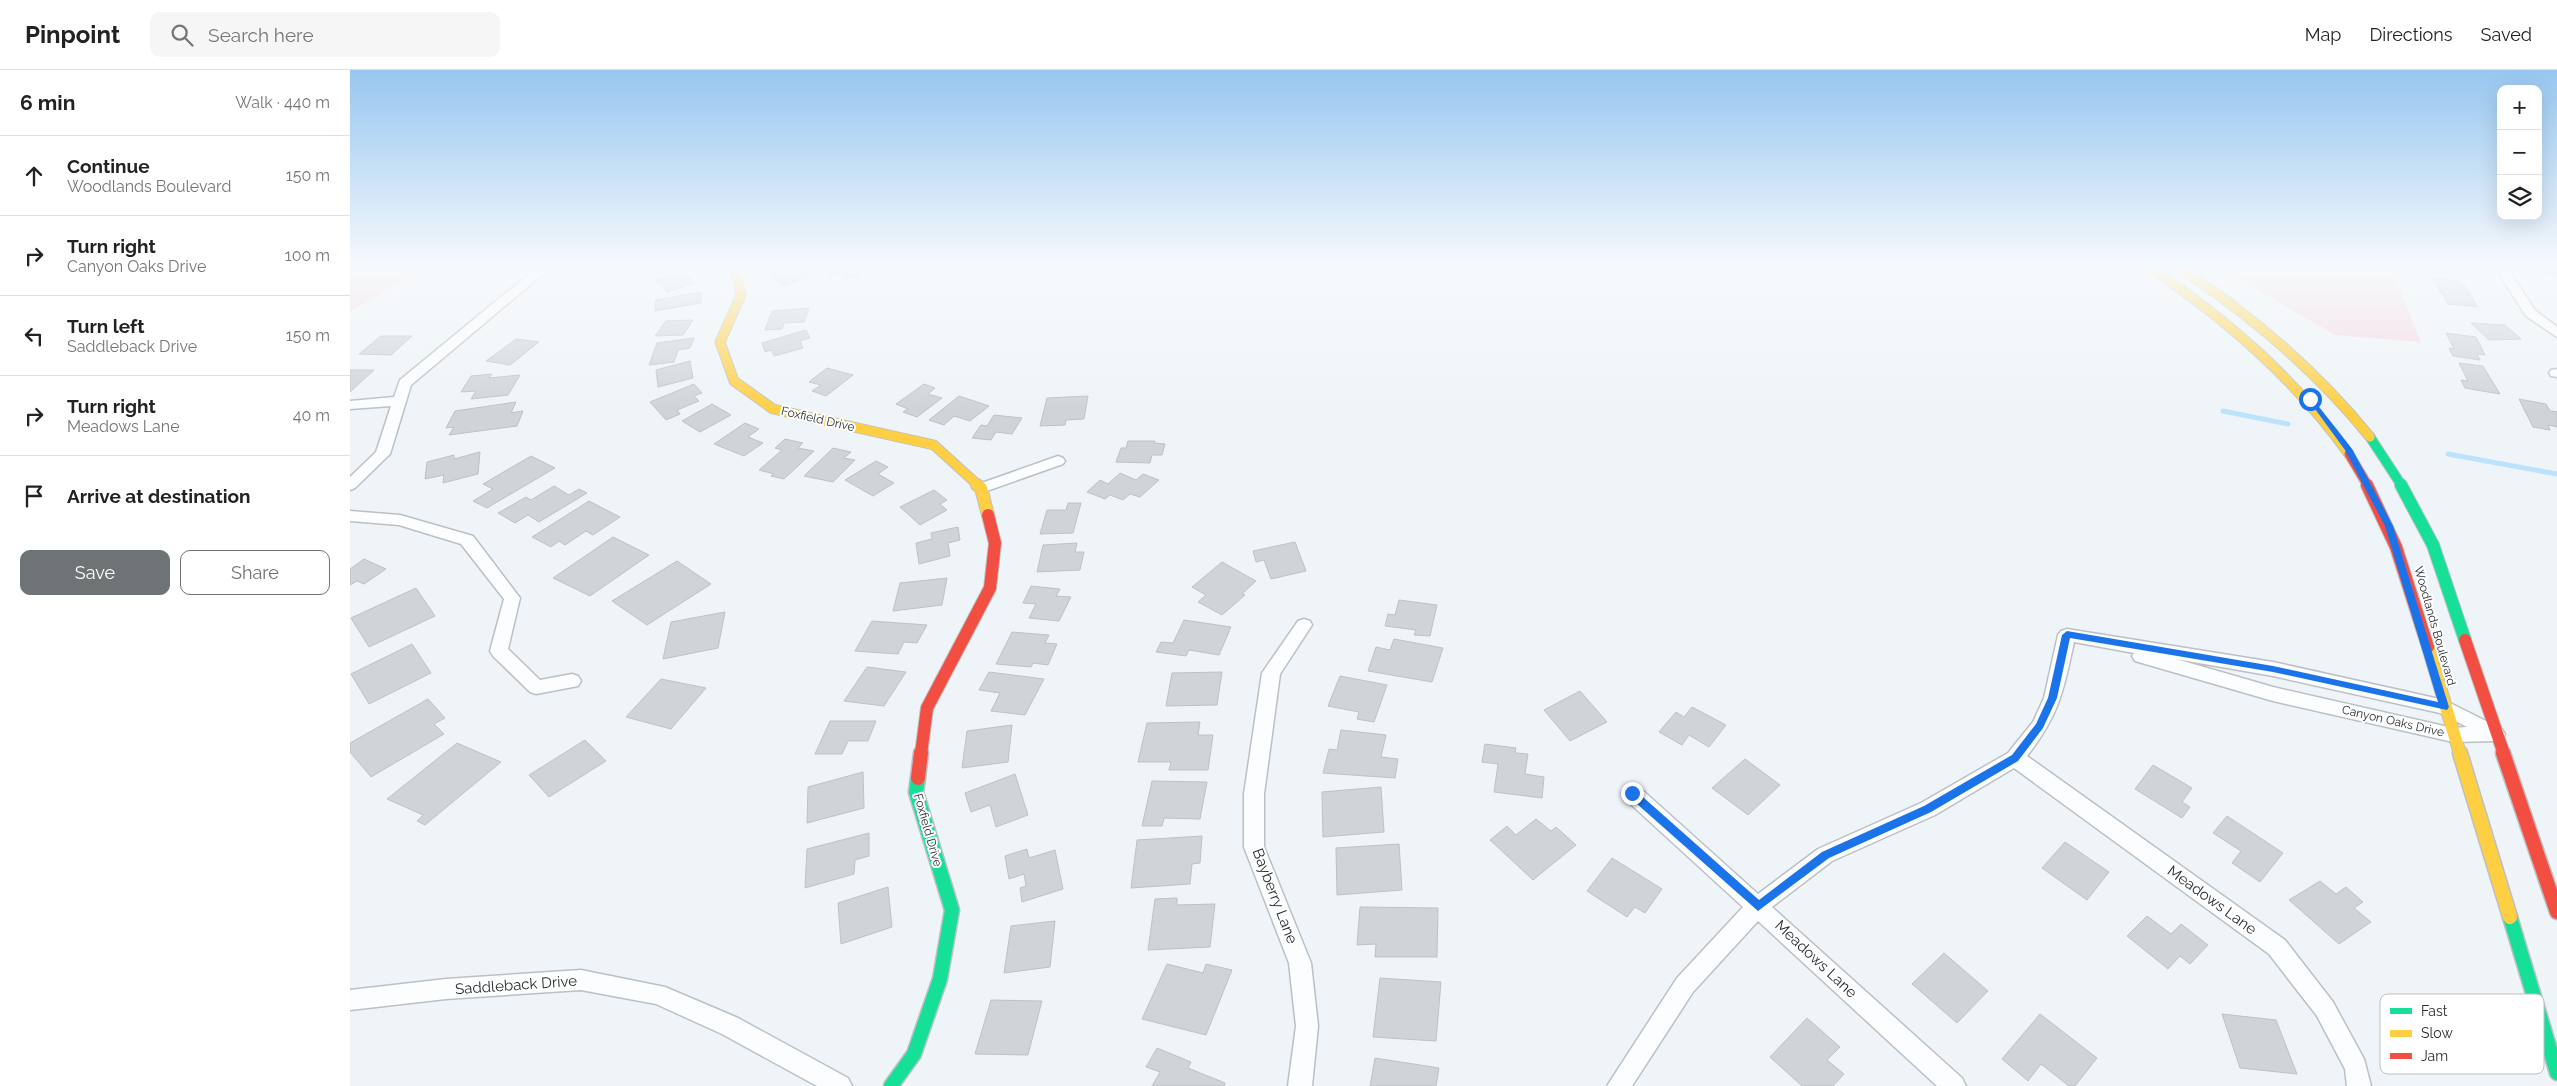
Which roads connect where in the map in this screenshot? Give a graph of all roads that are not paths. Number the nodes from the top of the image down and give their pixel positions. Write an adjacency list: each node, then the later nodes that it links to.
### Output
1 (486, 316): 7 (street)
2 (731, 316): 11 (street, Foxfield Drive)
3 (2222, 316): 16 (street, Woodlands Boulevard)
4 (2250, 316): 17 (street, Woodlands Boulevard)
5 (2534, 316): 6 (street)
6 (2557, 334)
7 (399, 401): 8 (street); 10 (street)
8 (350, 405)
9 (1058, 461): 11 (street)
10 (350, 485)
11 (981, 488): 28 (street, Foxfield Drive)
12 (350, 516): 15 (street)
13 (1304, 625): 29 (street, Bayberry Lane)
14 (2067, 635): 16 (street, Canyon Oaks Drive); 18 (street, Canyon Oaks Drive); 19 (street)
15 (572, 681)
16 (2444, 707): 17 (street, Canyon Oaks Drive); 18 (street, Woodlands Boulevard)
17 (2496, 734): 18 (street, Canyon Oaks Drive); 22 (street, Woodlands Boulevard)
18 (2453, 735): 23 (street, Woodlands Boulevard)
19 (2015, 758): 21 (street); 32 (street, Meadows Lane)
20 (1632, 793): 21 (street, Meadows Lane)
21 (1758, 906): 30 (street); 31 (street, Meadows Lane)
22 (2557, 912)
23 (2533, 994)
24 (350, 1000): 27 (street, Saddleback Drive)
25 (2544, 1031): 26 (street, Woodlands Boulevard)
26 (2557, 1073)
27 (840, 1086)
28 (892, 1086)
29 (1300, 1086)
30 (1619, 1086)
31 (1954, 1086)
32 (2359, 1086)

